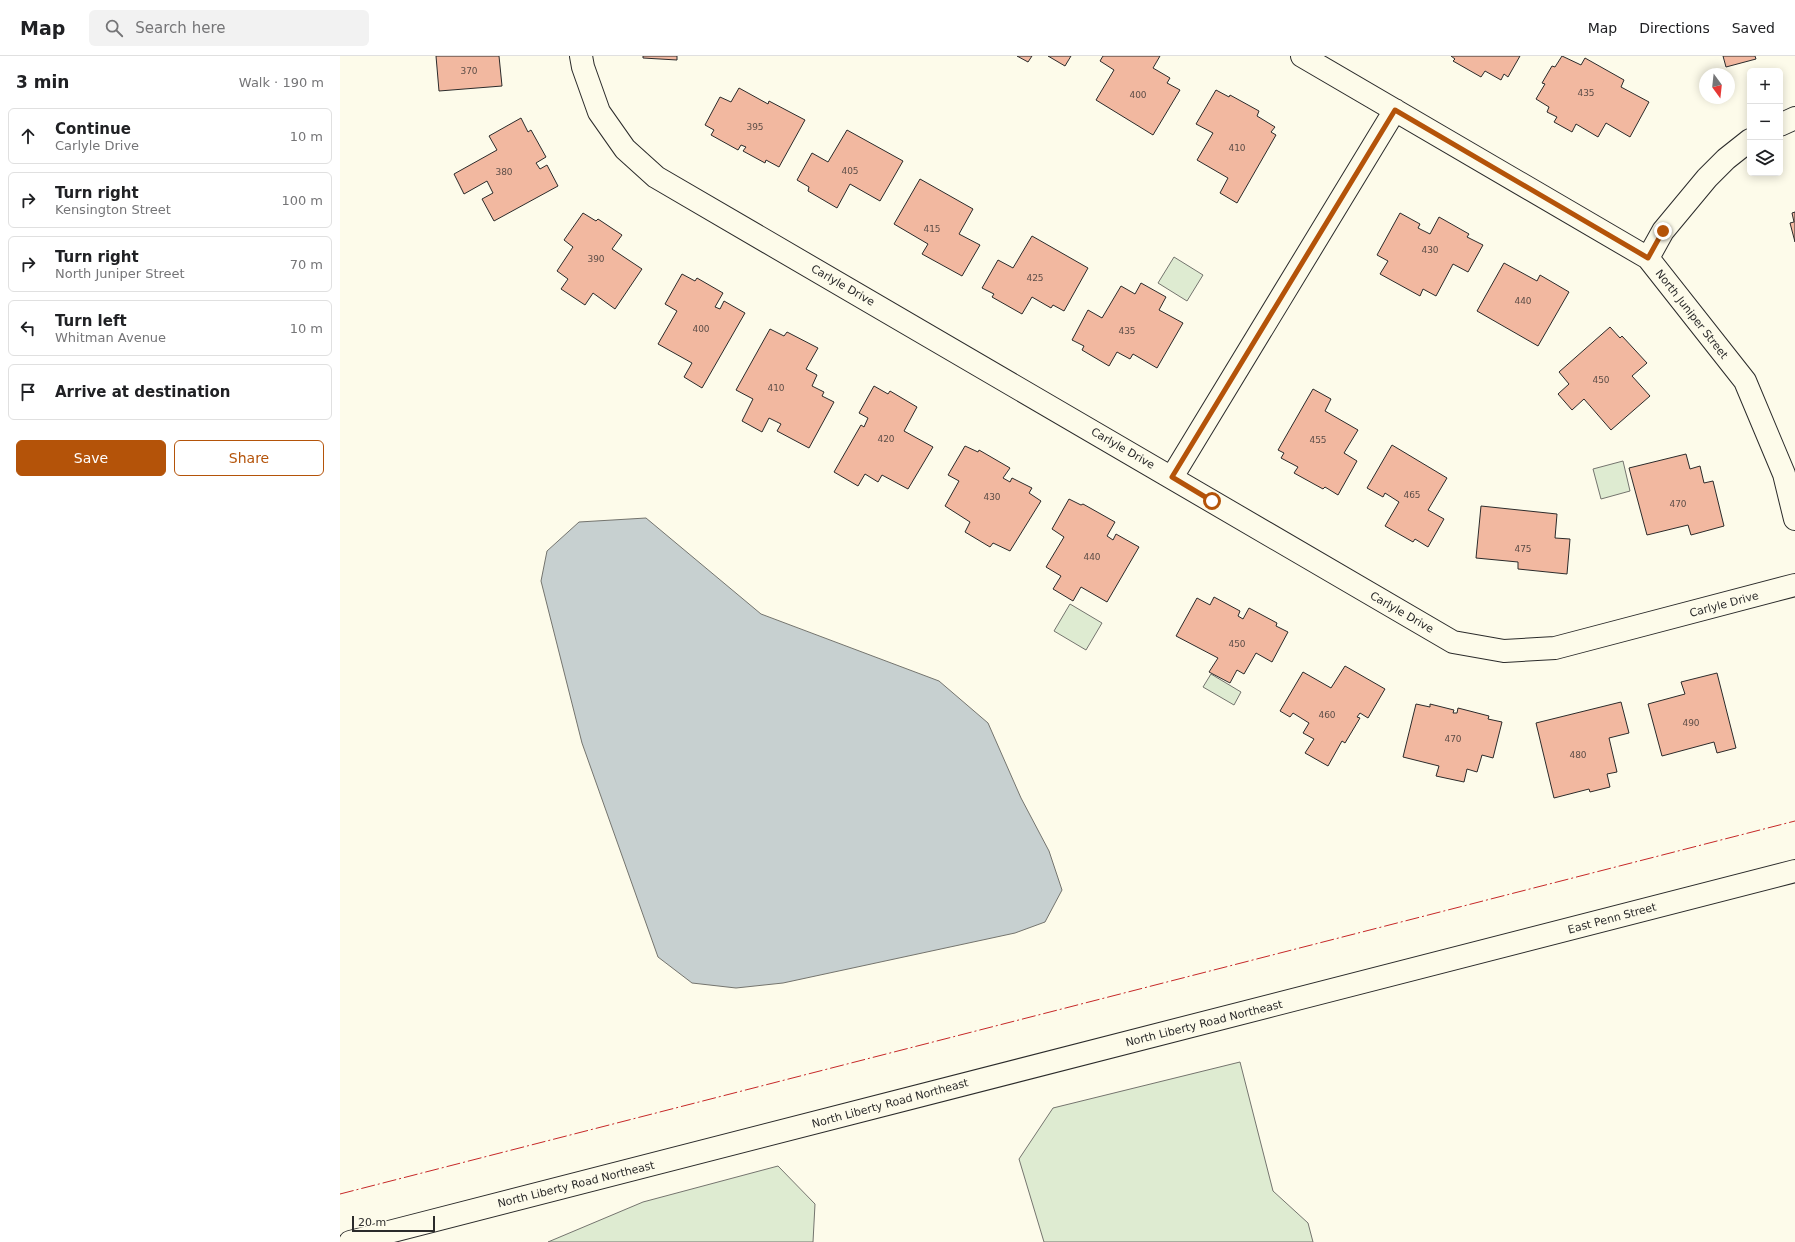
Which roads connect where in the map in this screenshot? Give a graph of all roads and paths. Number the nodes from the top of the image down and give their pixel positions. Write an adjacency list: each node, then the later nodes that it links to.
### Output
1 (582, 56): 8 (street, Carlyle Drive)
2 (1302, 56): 3 (street, North Juniper Street)
3 (1395, 110): 7 (street, North Juniper Street); 8 (street)
4 (1795, 118): 5 (street)
5 (1783, 124)
6 (1747, 142): 7 (street)
7 (1648, 258): 9 (street, North Juniper Street)
8 (1172, 477): 10 (street, Carlyle Drive)
9 (1795, 519)
10 (1795, 585)
11 (1795, 871): 12 (street, East Penn Street)
12 (1430, 966): 13 (street, North Liberty Road Northeast)
13 (350, 1242)

